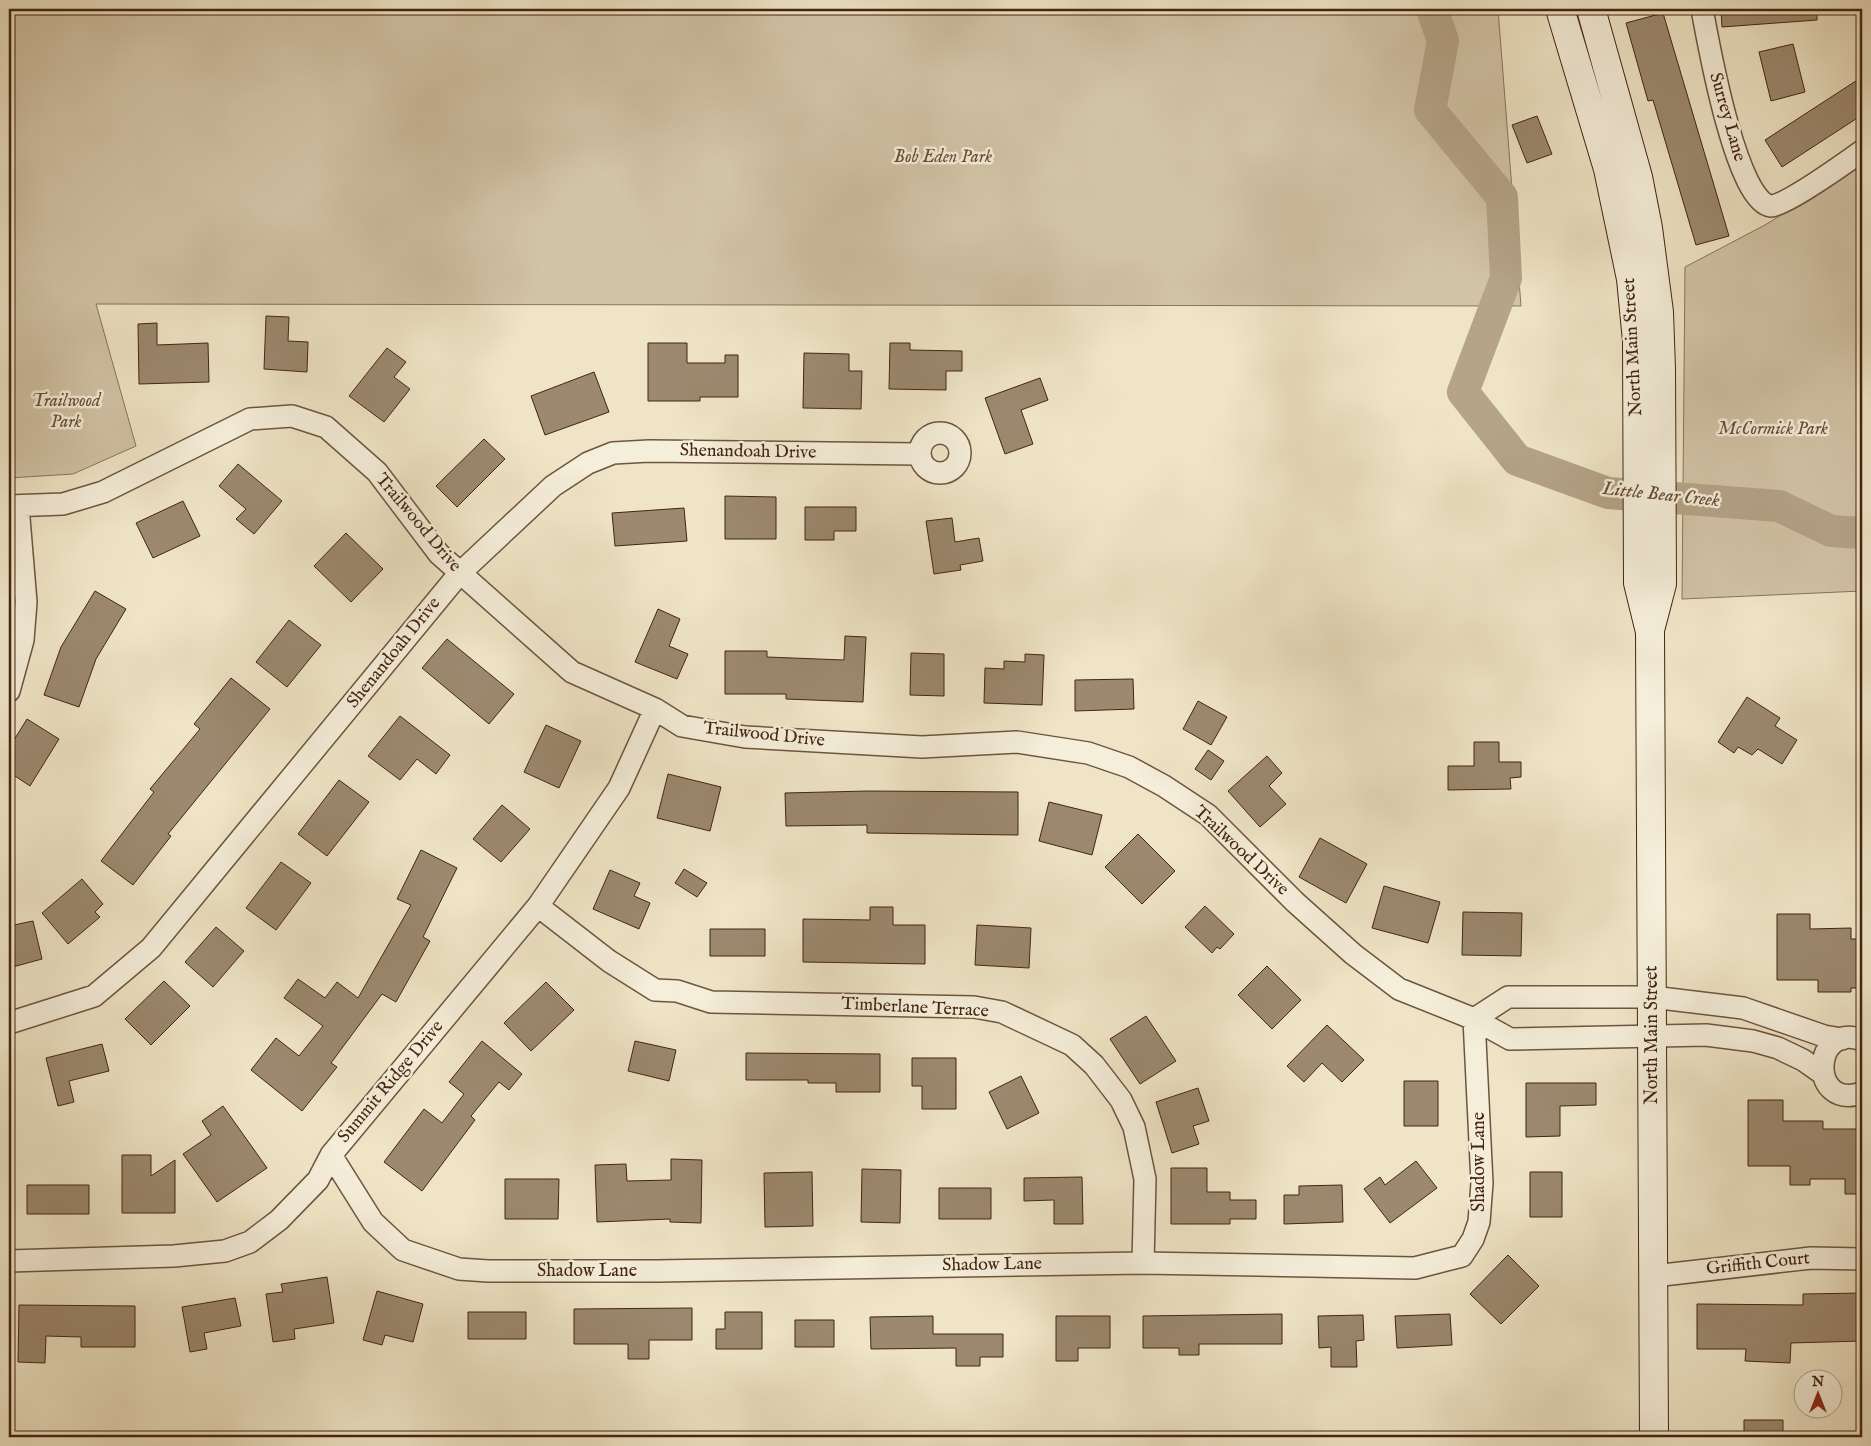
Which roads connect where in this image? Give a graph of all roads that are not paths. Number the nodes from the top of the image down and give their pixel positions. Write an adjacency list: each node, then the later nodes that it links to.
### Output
1 (1560, 9): 5 (main road, North Main Street)
2 (1590, 9): 5 (main road, North Main Street)
3 (1702, 9): 4 (street, Surrey Lane)
4 (1862, 151)
5 (1649, 404): 12 (main road, North Main Street)
6 (919, 454): 8 (street, Shenandoah Drive)
7 (13, 506): 8 (street, Trailwood Drive); 9 (street)
8 (459, 574): 10 (street, Trailwood Drive); 14 (street, Shenandoah Drive)
9 (9, 691)
10 (655, 710): 11 (street, Summit Ridge Drive); 13 (street, Trailwood Drive)
11 (538, 906): 19 (street, Summit Ridge Drive); 22 (street, Timberlane Terrace)
12 (1652, 996): 13 (street); 15 (main road, North Main Street); 16 (street)
13 (1474, 1019): 15 (street, Trailwood Drive); 22 (street, Shadow Lane)
14 (9, 1023)
15 (1652, 1036): 17 (street, Trailwood Drive); 23 (main road, North Main Street)
16 (1852, 1040): 17 (street)
17 (1822, 1074): 18 (street, Trailwood Drive)
18 (1862, 1093)
19 (331, 1155): 21 (street, Summit Ridge Drive); 22 (street, Shadow Lane)
20 (1862, 1259): 23 (street, Griffith Court)
21 (9, 1261)
22 (1143, 1263)
23 (1654, 1276): 24 (main road, North Main Street)
24 (1654, 1437)

